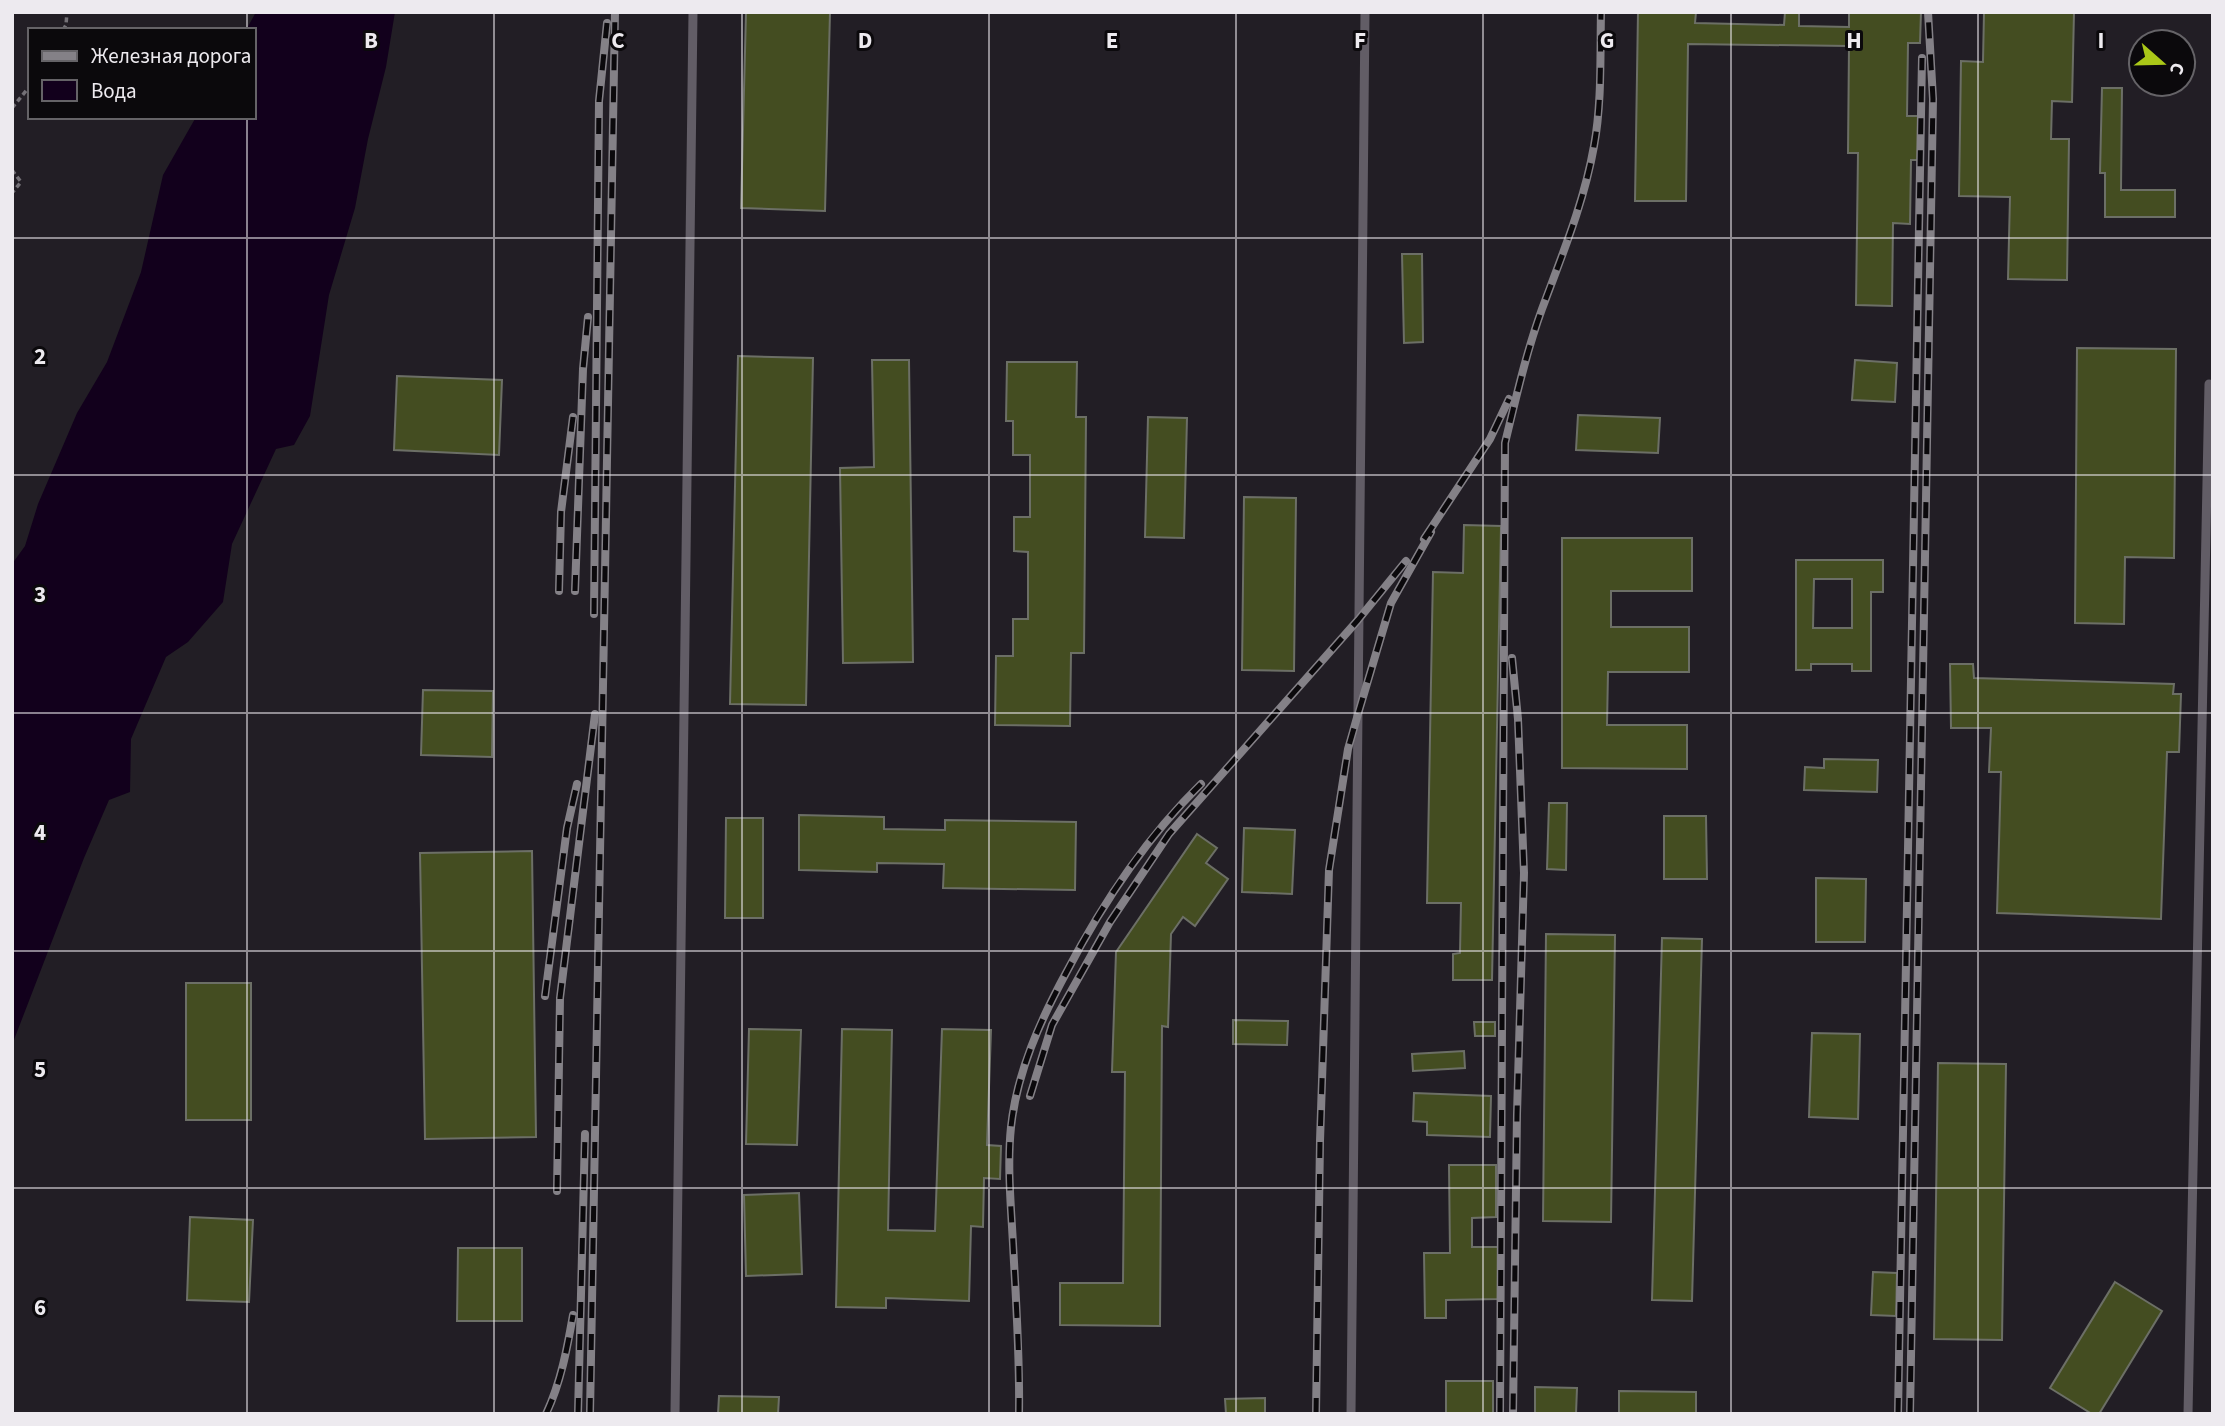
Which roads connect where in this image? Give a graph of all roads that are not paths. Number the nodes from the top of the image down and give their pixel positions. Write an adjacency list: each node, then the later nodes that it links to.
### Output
1 (693, 12): 4 (lane)
2 (1365, 12): 5 (lane)
3 (2209, 384): 6 (lane)
4 (675, 1414)
5 (1351, 1414)
6 (2188, 1414)

